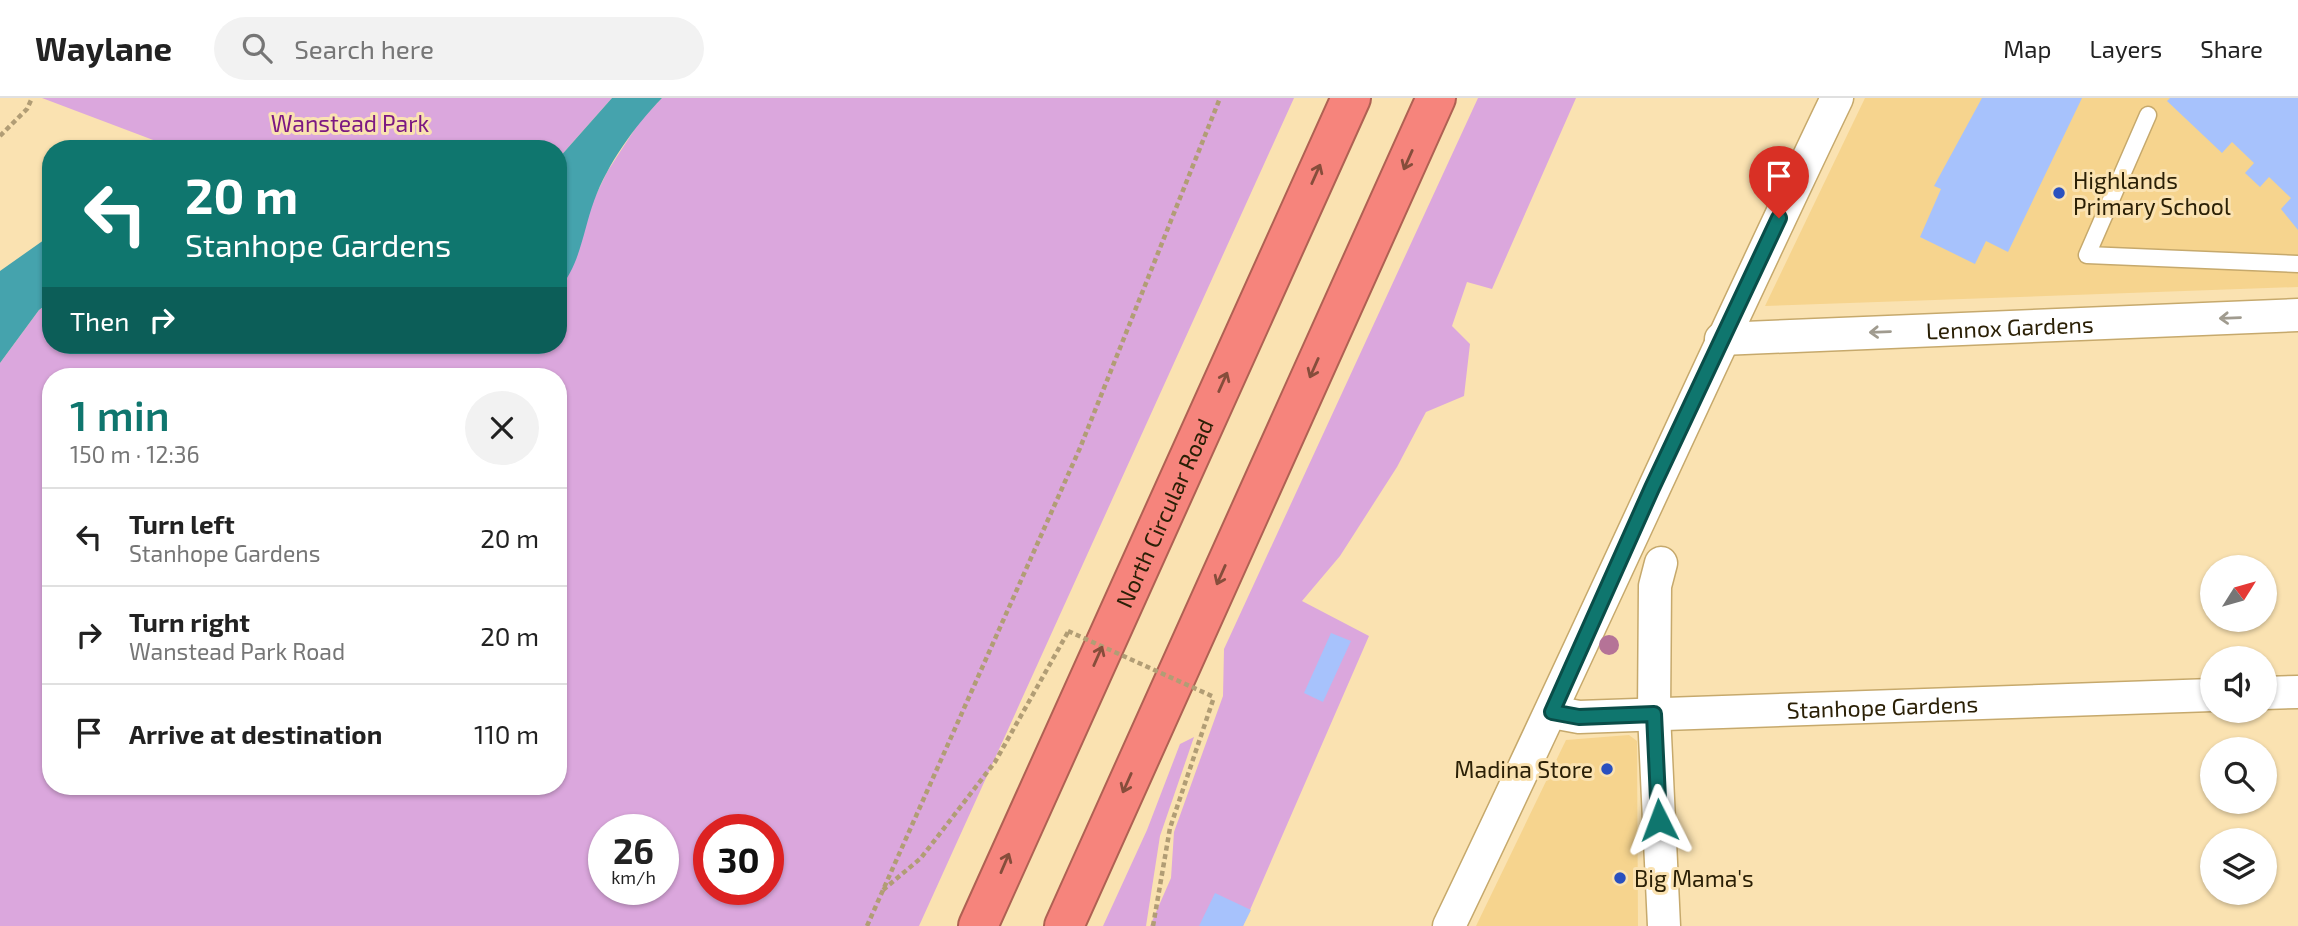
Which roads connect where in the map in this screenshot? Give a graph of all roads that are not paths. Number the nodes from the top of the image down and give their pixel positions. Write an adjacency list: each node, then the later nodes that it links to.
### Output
1 (1351, 98): 14 (highway, North Circular Road, one-way to 1)
2 (1436, 98): 15 (highway, one-way to 15)
3 (1837, 98): 7 (street)
4 (2148, 116): 5 (lane)
5 (2298, 264)
6 (2298, 315): 7 (street, Lennox Gardens, one-way to 7)
7 (1721, 339): 12 (street)
8 (1661, 563): 13 (street)
9 (2298, 692): 10 (street)
10 (2277, 693)
11 (2200, 695): 13 (street, Stanhope Gardens)
12 (1552, 712): 13 (street, Stanhope Gardens); 16 (street)
13 (1654, 714): 17 (street)
14 (978, 926)
15 (1063, 926)
16 (1448, 926)
17 (1664, 926)

